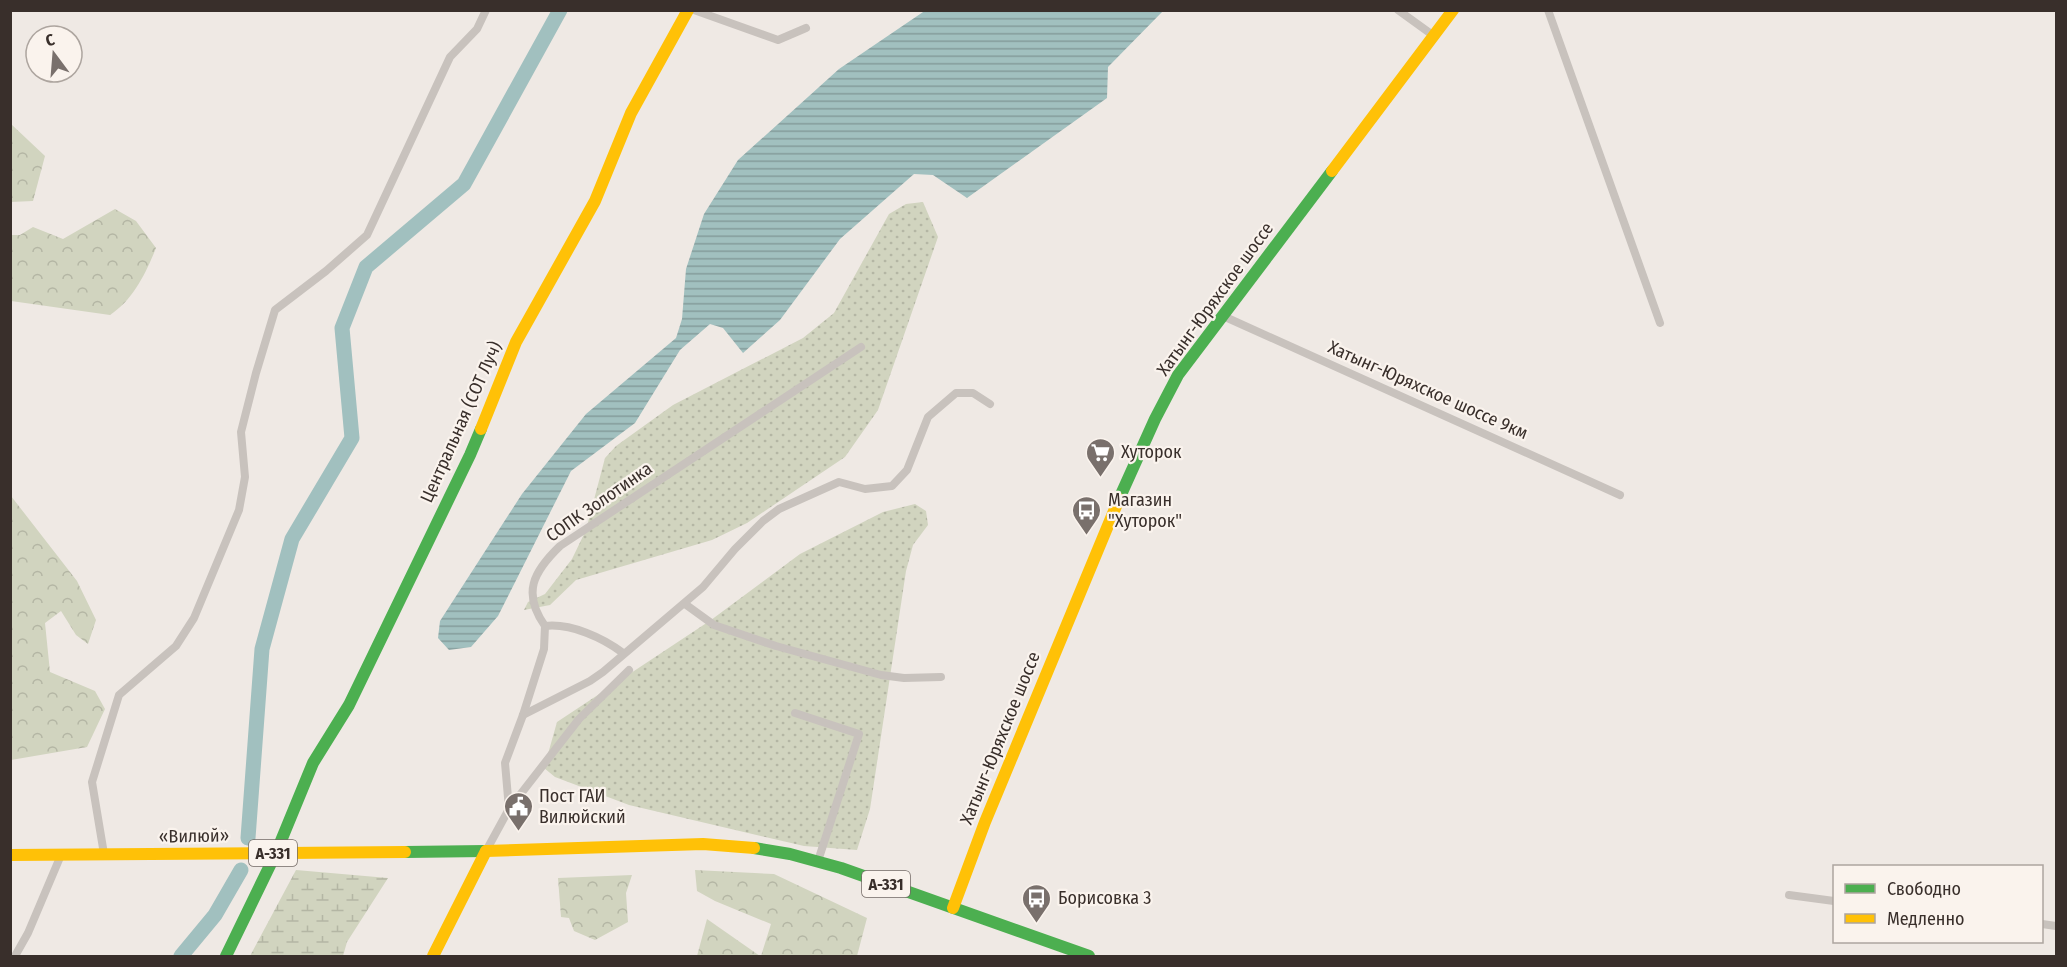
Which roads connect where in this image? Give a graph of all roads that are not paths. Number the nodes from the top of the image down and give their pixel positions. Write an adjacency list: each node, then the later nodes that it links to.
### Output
1 (486, 10): 24 (street)
2 (688, 10): 23 (main road, Центральная (СОТ Луч))
3 (694, 10): 7 (street)
4 (1398, 10): 8 (street)
5 (1453, 10): 8 (main road, Хатынг-Юряхское шоссе)
6 (1548, 10): 10 (street)
7 (806, 28)
8 (1434, 36): 9 (main road, Хатынг-Юряхское шоссе)
9 (1222, 316): 13 (street, Хатынг-Юряхское шоссе 9км); 30 (main road, Хатынг-Юряхское шоссе)
10 (1660, 323)
11 (861, 347): 15 (street, СОПК Золотинка)
12 (990, 404): 14 (street)
13 (1620, 495)
14 (685, 604): 16 (street); 18 (street)
15 (545, 626): 16 (street); 20 (street)
16 (623, 653): 20 (street)
17 (629, 670): 21 (street)
18 (941, 676)
19 (795, 713): 27 (street)
20 (523, 715): 21 (street)
21 (509, 809): 22 (street)
22 (486, 851): 23 (main road, «Вилюй» / А-331); 27 (main road, А-331); 33 (main road)
23 (276, 853): 24 (main road, «Вилюй» / А-331); 32 (main road, Центральная (СОТ Луч))
24 (104, 854): 26 (main road, «Вилюй» / А-331)
25 (10, 855): 26 (main road, «Вилюй» / А-331)
26 (61, 855): 31 (street)
27 (819, 861): 30 (main road, А-331)
28 (1789, 895): 29 (street)
29 (1833, 901)
30 (954, 908): 34 (main road, А-331)
31 (15, 957)
32 (226, 957)
33 (433, 957)
34 (1089, 957)

